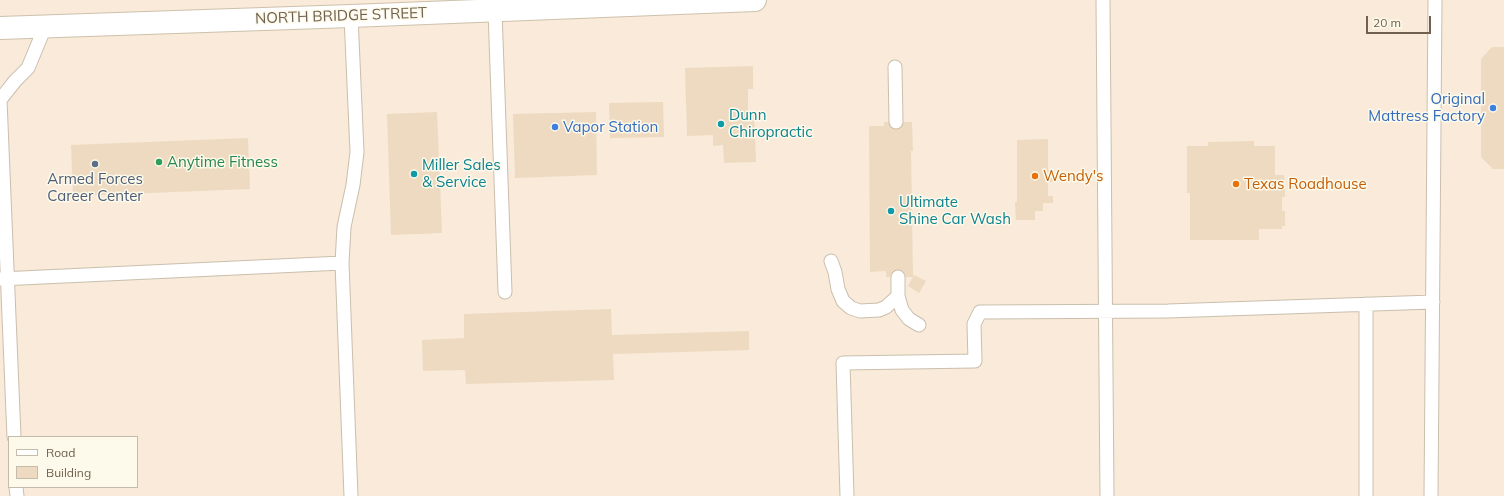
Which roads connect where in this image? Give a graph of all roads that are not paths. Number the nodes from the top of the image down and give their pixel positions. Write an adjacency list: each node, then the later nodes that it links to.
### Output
1 (755, 0): 4 (main road, NORTH BRIDGE STREET)
2 (1103, 0): 19 (lane)
3 (1435, 0): 17 (lane)
4 (495, 10): 5 (main road, NORTH BRIDGE STREET); 15 (lane)
5 (351, 16): 6 (main road, NORTH BRIDGE STREET); 12 (lane)
6 (45, 27): 7 (main road, NORTH BRIDGE STREET); 9 (lane)
7 (0, 28)
8 (895, 67): 10 (lane)
9 (0, 100): 14 (lane)
10 (896, 122)
11 (831, 261): 16 (lane)
12 (342, 263): 14 (lane); 22 (lane)
13 (898, 277): 16 (lane)
14 (4, 279): 21 (lane)
15 (505, 292)
16 (898, 296): 20 (lane)
17 (1433, 302): 18 (lane); 26 (lane)
18 (1366, 304): 19 (lane); 25 (lane)
19 (1106, 310): 23 (lane); 24 (lane)
20 (919, 325)
21 (14, 436)
22 (352, 496)
23 (846, 496)
24 (1107, 496)
25 (1366, 496)
26 (1430, 496)

